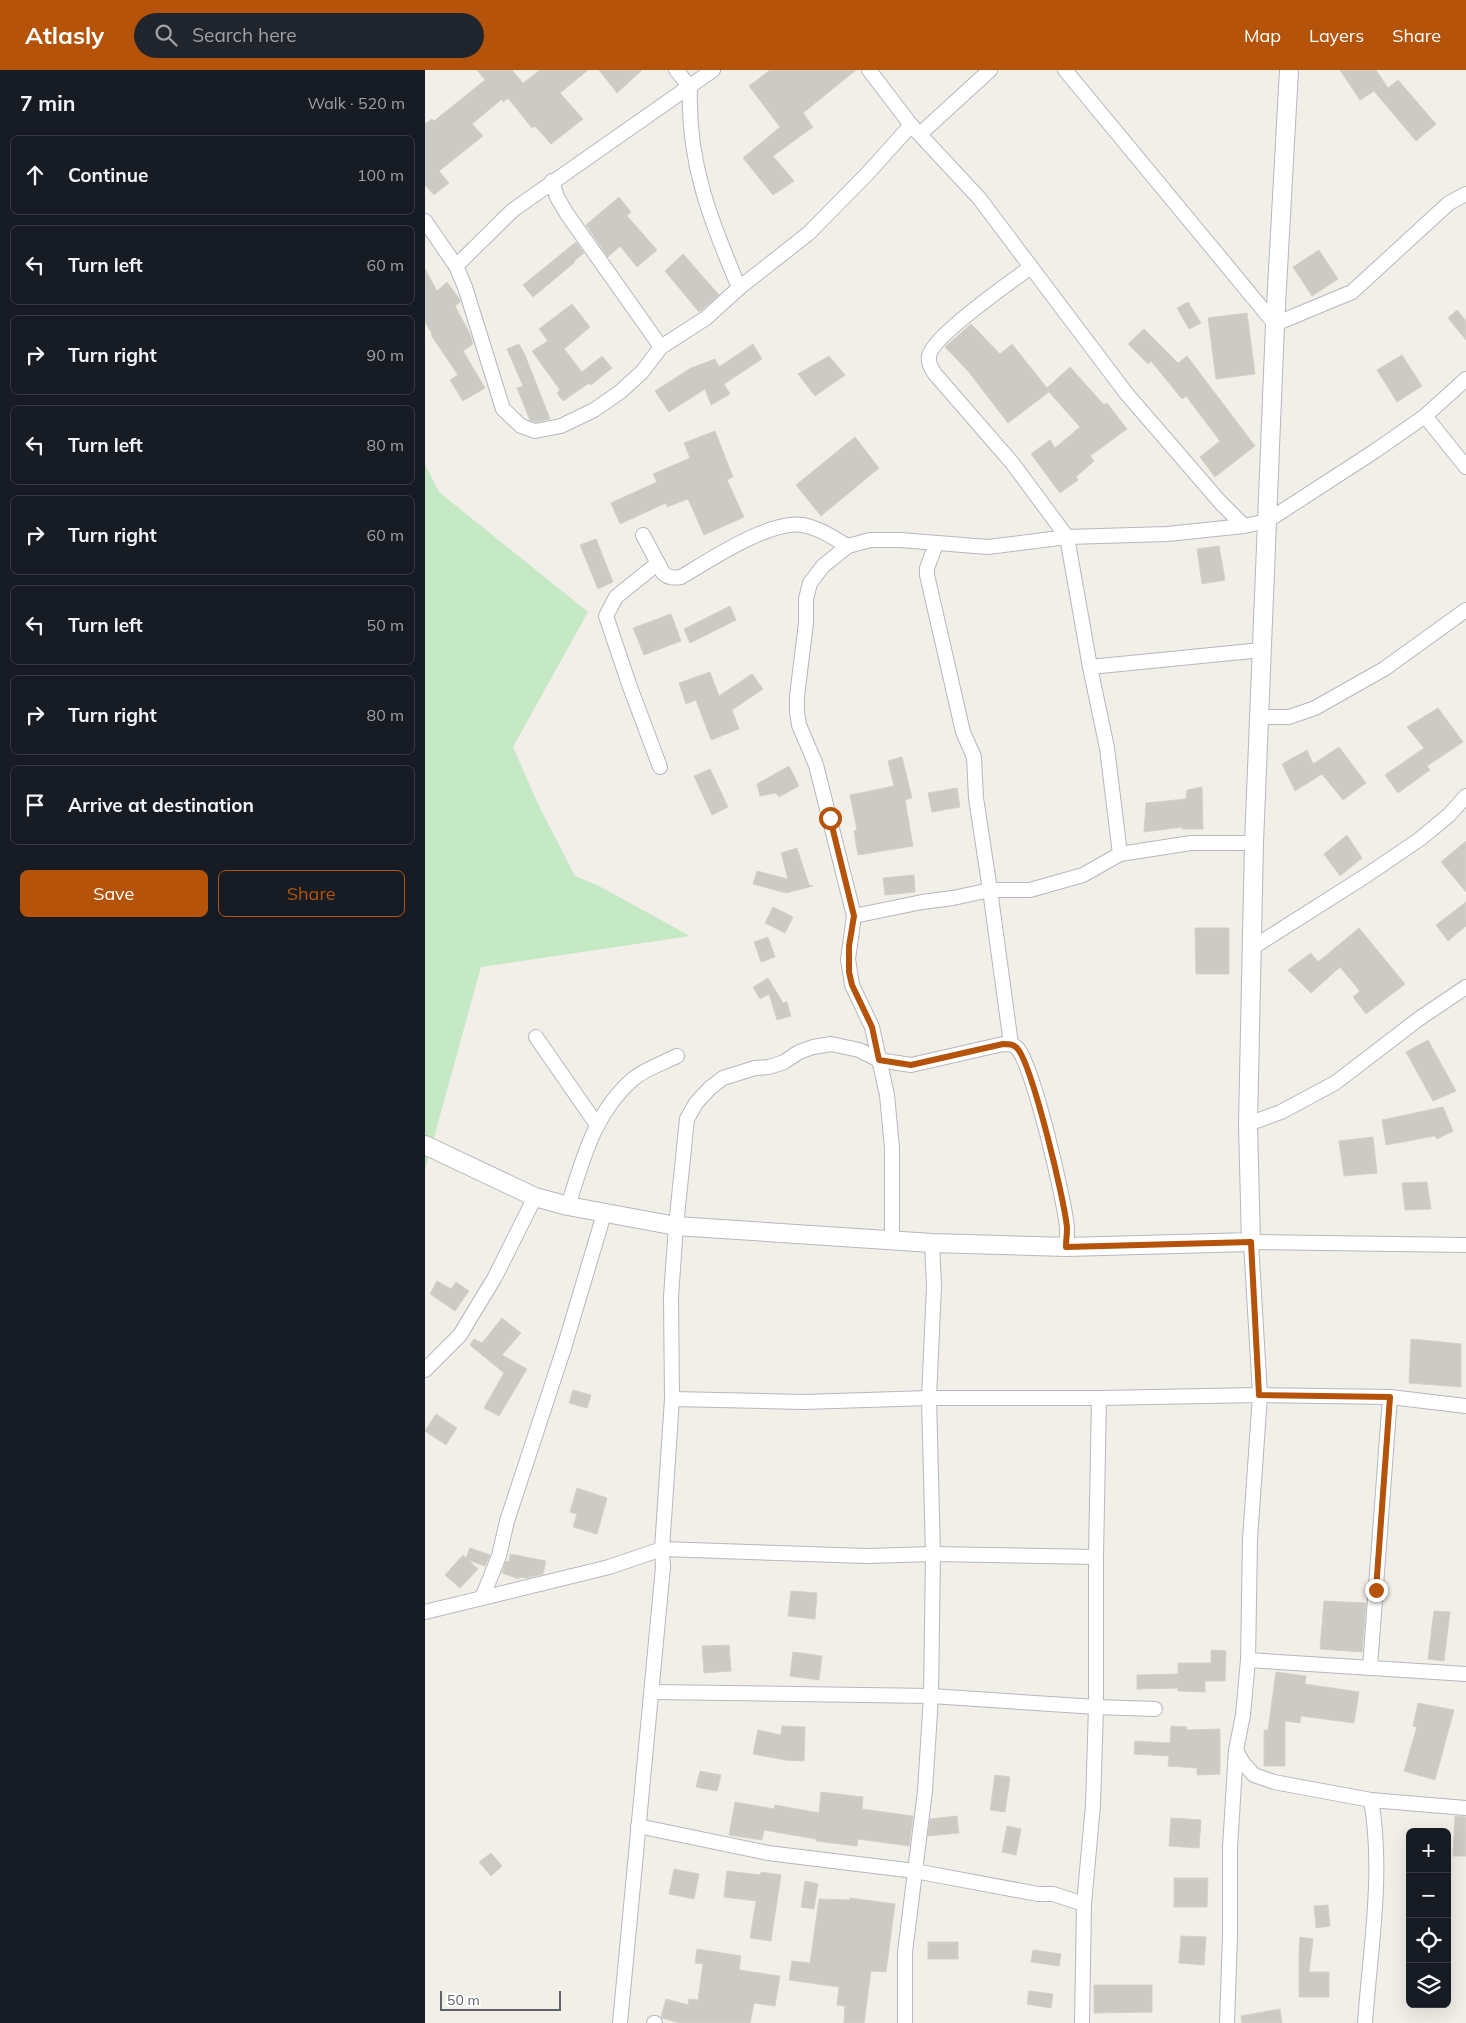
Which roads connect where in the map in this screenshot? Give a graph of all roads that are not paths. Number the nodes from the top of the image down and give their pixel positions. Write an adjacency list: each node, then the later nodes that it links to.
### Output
1 (676, 70): 7 (street)
2 (713, 70): 7 (street)
3 (869, 70): 8 (street)
4 (990, 70): 8 (street)
5 (1065, 70): 15 (street)
6 (1289, 70): 15 (street)
7 (690, 87): 9 (street); 14 (street)
8 (916, 129): 13 (street); 14 (street)
9 (552, 181): 12 (street); 16 (street)
10 (1466, 194): 15 (street)
11 (425, 221): 12 (street)
12 (456, 266): 16 (street)
13 (1031, 267): 21 (street); 23 (street)
14 (739, 288): 16 (street)
15 (1275, 324): 20 (street)
16 (661, 347)
17 (1466, 379): 18 (street)
18 (1425, 416): 19 (street); 20 (street)
19 (1466, 467)
20 (1267, 521): 21 (street); 28 (street)
21 (1244, 526): 23 (street)
22 (643, 535): 26 (street)
23 (1067, 537): 24 (street); 29 (street)
24 (936, 544): 25 (street); 35 (street)
25 (848, 546): 26 (street); 36 (street)
26 (658, 563): 31 (street)
27 (1466, 610): 30 (street)
28 (1262, 650): 29 (street); 30 (street)
29 (1090, 667): 34 (street)
30 (1259, 717): 33 (street)
31 (660, 767)
32 (1466, 796): 37 (street)
33 (1254, 843): 34 (street); 37 (street)
34 (1119, 854): 35 (street)
35 (990, 890): 36 (street); 40 (street)
36 (854, 916): 42 (street)
37 (1252, 948): 43 (street)
38 (1466, 987): 43 (street)
39 (536, 1037): 44 (street)
40 (1011, 1044): 42 (street); 54 (street)
41 (677, 1056): 44 (street)
42 (879, 1060): 49 (street); 50 (street)
43 (1248, 1124): 51 (street)
44 (597, 1125): 47 (street)
45 (425, 1145): 46 (street)
46 (535, 1197): 47 (street); 55 (street)
47 (567, 1206): 48 (street)
48 (604, 1214): 49 (street); 65 (street)
49 (676, 1226): 50 (street); 60 (street)
50 (892, 1241): 52 (street)
51 (1251, 1242): 53 (street); 54 (street); 56 (street)
52 (932, 1243): 54 (street); 58 (street)
53 (1466, 1245)
54 (1066, 1247)
55 (425, 1370)
56 (1259, 1395): 57 (street); 59 (street); 67 (street)
57 (1390, 1397): 61 (street); 68 (street)
58 (929, 1398): 59 (street); 60 (street); 63 (street)
59 (1099, 1398): 64 (street)
60 (672, 1399): 62 (street)
61 (1466, 1406)
62 (662, 1549): 63 (street); 65 (street); 70 (street)
63 (933, 1554): 64 (street); 71 (street)
64 (1096, 1557): 72 (street)
65 (482, 1598): 66 (street)
66 (425, 1612)
67 (1248, 1660): 68 (street); 74 (street)
68 (1370, 1667): 69 (street)
69 (1466, 1674)
70 (652, 1692): 71 (street); 77 (street)
71 (931, 1696): 72 (street); 78 (street)
72 (1096, 1707): 73 (street); 79 (street)
73 (1155, 1709)
74 (1236, 1750): 75 (street); 83 (street)
75 (1371, 1800): 76 (street); 84 (street)
76 (1466, 1808)
77 (638, 1826): 78 (street); 80 (street)
78 (915, 1872): 79 (street); 81 (street)
79 (1084, 1904): 82 (street)
80 (620, 2023)
81 (905, 2023)
82 (1082, 2023)
83 (1227, 2023)
84 (1365, 2023)

